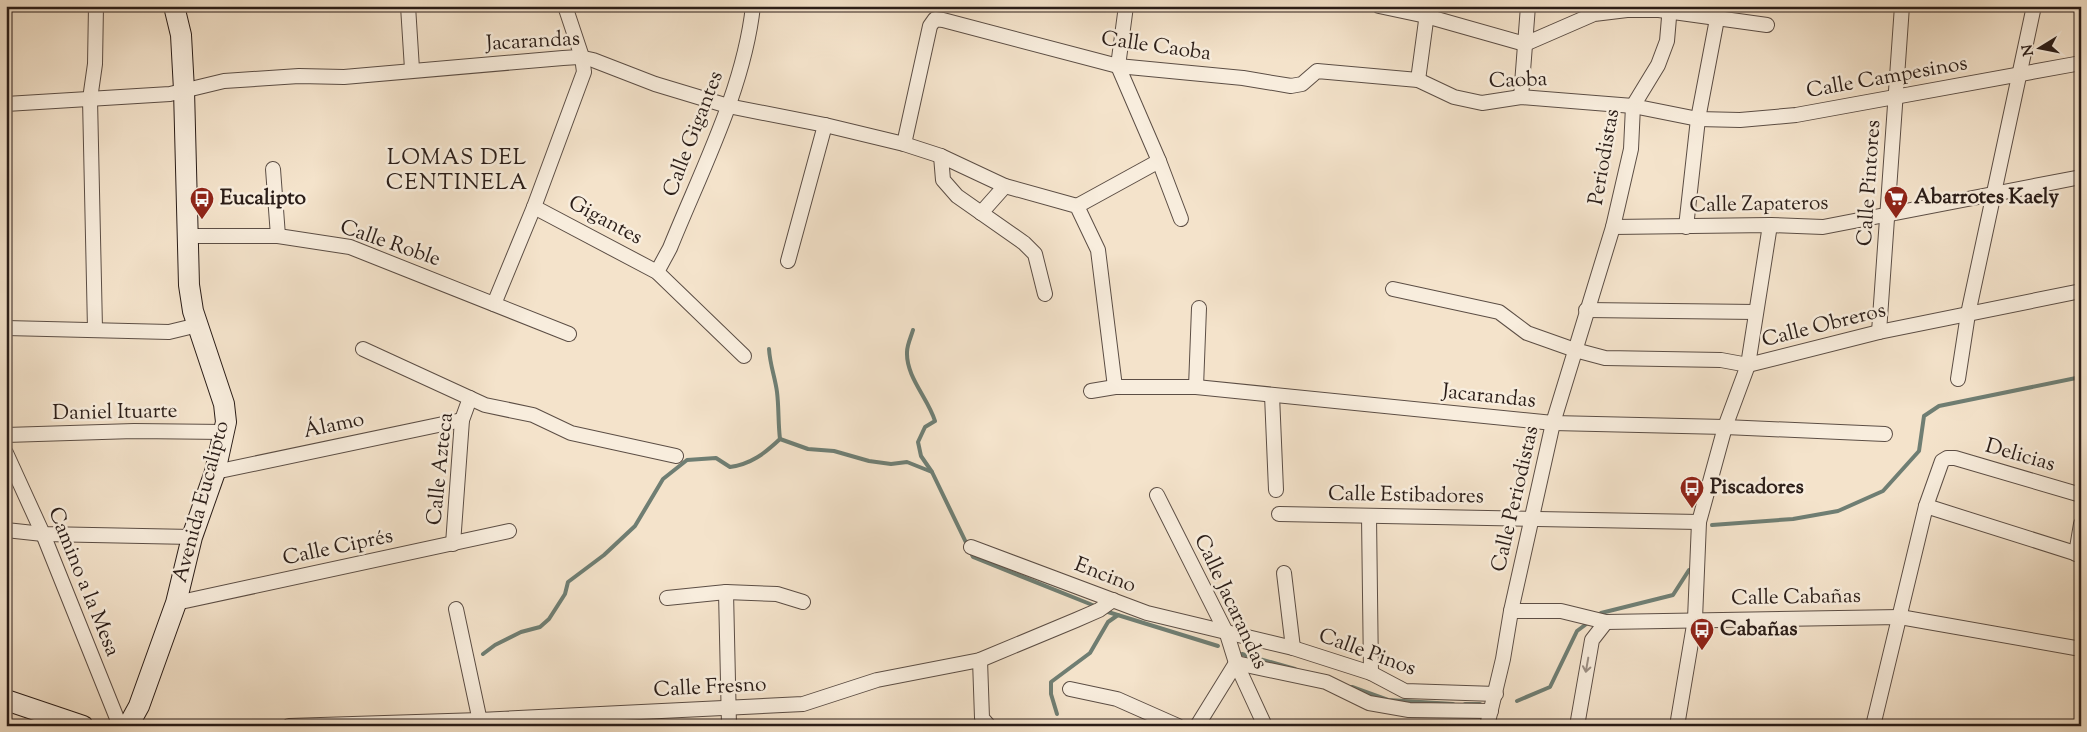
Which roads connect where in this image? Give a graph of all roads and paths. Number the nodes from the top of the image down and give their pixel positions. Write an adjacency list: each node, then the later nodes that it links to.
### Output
1 (96, 6): 26 (street)
2 (174, 6): 23 (street, Avenida Eucalipto)
3 (408, 6): 19 (street)
4 (565, 6): 16 (street)
5 (753, 6): 28 (street, Calle Gigantes)
6 (1126, 6): 18 (street)
7 (1379, 6): 12 (street)
8 (1528, 6): 15 (street)
9 (1902, 6): 25 (street, Calle Pintores)
10 (2034, 6): 21 (street)
11 (1670, 9): 13 (street); 15 (street); 29 (street, Periodistas)
12 (1427, 11): 15 (street); 22 (street)
13 (1717, 19): 14 (street); 30 (street)
14 (1768, 24)
15 (1525, 44): 24 (street)
16 (582, 57): 19 (street, Jacarandas); 28 (street, Jacarandas); 40 (street)
17 (2081, 63): 21 (street, Calle Campesinos)
18 (1118, 66): 20 (street, Calle Caoba); 32 (street, Calle Caoba); 34 (street)
19 (412, 69): 23 (street, Jacarandas)
20 (1342, 72): 22 (street, Caoba)
21 (2020, 74): 25 (street, Calle Campesinos); 38 (street)
22 (1418, 80): 24 (street, Caoba)
23 (184, 90): 26 (street, Jacarandas); 47 (street, Avenida Eucalipto)
24 (1521, 97): 29 (street, Caoba)
25 (1896, 97): 30 (street, Calle Campesinos); 42 (street, Calle Pintores)
26 (90, 99): 27 (street, Jacarandas); 61 (street)
27 (6, 104)
28 (728, 106): 31 (street, Jacarandas); 50 (street, Calle Gigantes)
29 (1633, 106): 30 (street, Caoba); 45 (street, Periodistas)
30 (1698, 119): 46 (street)
31 (825, 125): 32 (street, Jacarandas); 49 (street)
32 (904, 144): 33 (street)
33 (941, 156): 37 (street); 41 (street)
34 (1159, 161): 39 (street); 43 (street)
35 (273, 169): 48 (street)
36 (2081, 177): 38 (street, Calle Zapateros)
37 (1005, 186): 39 (street); 41 (street)
38 (1994, 194): 42 (street, Calle Zapateros); 58 (street)
39 (1077, 206): 70 (street)
40 (534, 207): 50 (street, Gigantes); 54 (street)
41 (982, 213): 53 (street)
42 (1888, 214): 44 (street, Calle Zapateros); 62 (street, Calle Pintores)
43 (1181, 219)
44 (1770, 225): 46 (street, Calle Zapateros); 57 (street)
45 (1613, 227): 46 (street, Calle Zapateros); 56 (street, Calle Periodistas)
46 (1686, 227)
47 (189, 236): 48 (street, Calle Roble); 59 (street, Avenida Eucalipto)
48 (278, 236): 54 (street, Calle Roble)
49 (788, 261)
50 (657, 272): 66 (street, Gigantes)
51 (1392, 289): 65 (street, Calle Obreros)
52 (2081, 291): 58 (street, Calle Obreros)
53 (1045, 294)
54 (494, 304): 63 (street, Calle Roble)
55 (1199, 308): 69 (street)
56 (1586, 310): 57 (street); 65 (street, Calle Periodistas)
57 (1756, 312): 67 (street)
58 (1968, 314): 62 (street, Calle Obreros); 68 (street)
59 (198, 325): 61 (street); 77 (street, Avenida Eucalipto)
60 (6, 328): 61 (street)
61 (95, 329)
62 (1879, 332): 67 (street, Calle Obreros)
63 (569, 334)
64 (363, 349): 73 (street)
65 (1575, 350): 67 (street, Calle Obreros); 75 (street, Calle Periodistas)
66 (744, 356)
67 (1748, 365): 76 (street)
68 (1958, 380)
69 (1196, 386): 70 (street, Jacarandas); 72 (street, Jacarandas)
70 (1115, 387): 71 (street, Jacarandas)
71 (1091, 391)
72 (1272, 394): 75 (street, Jacarandas); 83 (street)
73 (470, 398): 74 (street, Calle Azteca); 81 (street)
74 (462, 420): 82 (street, Álamo); 96 (street, Calle Azteca)
75 (1553, 424): 76 (street, Jacarandas); 89 (street, Calle Periodistas)
76 (1725, 427): 78 (street, Jacarandas); 90 (street)
77 (225, 432): 79 (street, Daniel Ituarte); 82 (street, Avenida Eucalipto)
78 (1885, 434)
79 (6, 435)
80 (6, 453): 94 (street, Camino a la Mesa)
81 (676, 456)
82 (215, 472): 95 (street, Avenida Eucalipto)
83 (1276, 490)
84 (1157, 495): 110 (street, Calle Jacarandas)
85 (2081, 495): 86 (street, Delicias)
86 (1926, 506): 98 (street); 107 (street)
87 (1279, 514): 88 (street, Calle Estibadores)
88 (1369, 516): 89 (street, Calle Estibadores); 115 (street)
89 (1532, 518): 90 (street, Calle Estibadores); 106 (street, Calle Periodistas)
90 (1699, 522): 108 (street)
91 (2081, 524): 98 (street)
92 (6, 530): 94 (street)
93 (509, 531): 96 (street, Calle Ciprés)
94 (43, 534): 95 (street); 123 (street, Camino a la Mesa)
95 (192, 537): 104 (street, Avenida Eucalipto)
96 (453, 544): 104 (street, Calle Ciprés)
97 (972, 547): 102 (street, Encino)
98 (2078, 555)
99 (1284, 573): 111 (street)
100 (726, 592): 101 (street); 103 (street); 119 (street)
101 (667, 598)
102 (1113, 600): 110 (street, Encino); 113 (street, Calle Fresno)
103 (803, 602)
104 (176, 603): 124 (street, Avenida Eucalipto)
105 (456, 609): 121 (street)
106 (1511, 611): 109 (street, Calle Cabañas); 117 (street, Calle Periodistas)
107 (1900, 617): 108 (street, Calle Cabañas); 112 (street, Calle Cabañas); 134 (street)
108 (1695, 619): 109 (street, Calle Cabañas); 133 (street)
109 (1606, 622): 132 (street, one-way to 132)
110 (1227, 634): 111 (street, Calle Pinos); 114 (street, Calle Jacarandas)
111 (1293, 648): 115 (street, Calle Pinos)
112 (2081, 649)
113 (980, 660): 119 (street, Calle Fresno); 127 (street)
114 (1236, 663): 120 (street); 129 (street); 130 (street, Calle Jacarandas)
115 (1371, 673): 117 (street, Calle Pinos)
116 (1070, 689): 128 (street)
117 (1496, 694): 120 (street, Calle Periodistas)
118 (6, 700): 122 (street)
119 (727, 707): 121 (street, Calle Fresno); 126 (street)
120 (1491, 711): 131 (street, Calle Periodistas)
121 (480, 723): 125 (street, Calle Fresno)
122 (83, 726)
123 (120, 726)
124 (128, 726)
125 (289, 726)
126 (729, 726)
127 (989, 726)
128 (1178, 726)
129 (1197, 726)
130 (1265, 726)
131 (1487, 726)
132 (1577, 726)
133 (1677, 726)
134 (1874, 726)

